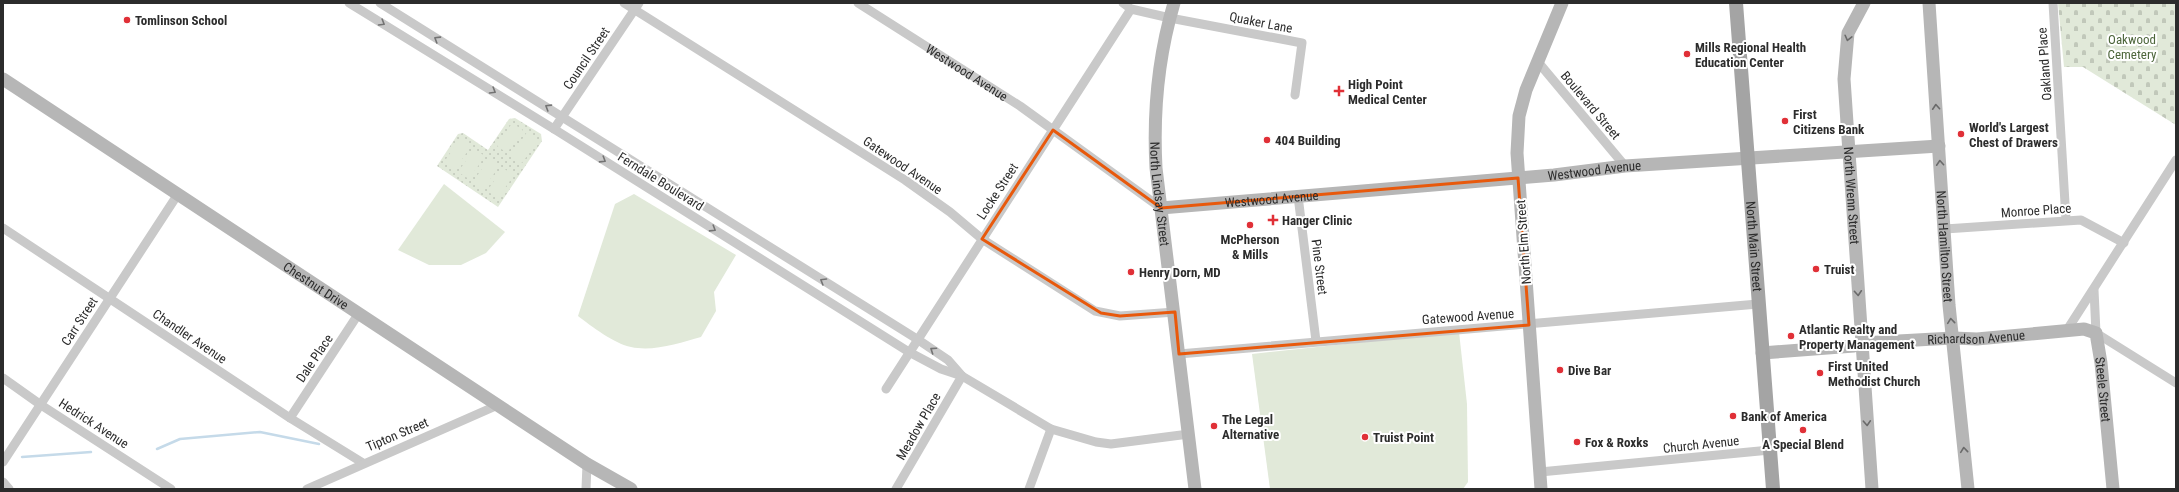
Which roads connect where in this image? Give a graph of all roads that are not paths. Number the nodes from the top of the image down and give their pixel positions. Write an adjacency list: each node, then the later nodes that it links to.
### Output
1 (348, 3): 19 (street, Ferndale Boulevard, one-way to 19)
2 (380, 3): 18 (street, Ferndale Boulevard, one-way to 2)
3 (624, 3): 12 (street, Gatewood Avenue)
4 (858, 3): 20 (street, Westwood Avenue)
5 (1123, 3): 13 (street, Quaker Lane)
6 (1174, 3): 14 (street, North Lindsay Street)
7 (1562, 3): 15 (street, North Elm Street)
8 (1736, 3): 23 (main road, North Main Street)
9 (1864, 3): 22 (street, North Wrenn Street, one-way to 22)
10 (1929, 3): 21 (street, North Hamilton Street, one-way to 10)
11 (2053, 3): 30 (street, Oakland Place)
12 (637, 6): 18 (street, Council Street); 33 (street, Gatewood Avenue)
13 (1131, 9): 14 (street, Quaker Lane); 20 (street, Locke Street)
14 (1170, 18): 17 (street, Quaker Lane); 29 (street, North Lindsay Street)
15 (1538, 62): 25 (street, Boulevard Street); 26 (street, North Elm Street)
16 (3, 79): 27 (street, Chestnut Drive)
17 (1295, 95)
18 (562, 116): 19 (street, Council Street); 44 (street, Ferndale Boulevard, one-way to 18)
19 (554, 129): 47 (street, Ferndale Boulevard, one-way to 47)
20 (1053, 130): 29 (street, Westwood Avenue); 33 (street, Locke Street)
21 (1939, 146): 22 (street, Westwood Avenue); 32 (street, North Hamilton Street, one-way to 21)
22 (1849, 152): 23 (street, Westwood Avenue); 46 (street, North Wrenn Street, one-way to 46)
23 (1746, 159): 25 (street, Westwood Avenue); 37 (main road, North Main Street)
24 (2176, 160): 34 (street)
25 (1625, 166): 26 (street, Westwood Avenue)
26 (1518, 178): 28 (street, Westwood Avenue); 40 (street, North Elm Street)
27 (178, 194): 36 (street, Carr Street); 39 (street, Chestnut Drive)
28 (1298, 196): 29 (street, Westwood Avenue); 45 (street, Pine Street)
29 (1161, 208): 38 (street, North Lindsay Street)
30 (2066, 220): 32 (street, Monroe Place); 34 (street, Monroe Place)
31 (3, 228): 36 (street, Chandler Avenue)
32 (1945, 229): 43 (street, North Hamilton Street, one-way to 32)
33 (982, 239): 38 (street, Gatewood Avenue); 44 (street, Locke Street)
34 (2124, 243): 35 (street)
35 (2094, 290): 41 (street); 42 (street, Steele Street)
36 (110, 298): 54 (street, Carr Street); 56 (street, Chandler Avenue)
37 (1758, 304): 40 (street, Gatewood Avenue); 48 (main road, North Main Street)
38 (1175, 312): 49 (street, North Lindsay Street)
39 (359, 313): 55 (street, Chestnut Drive); 56 (street, Dale Place)
40 (1529, 325): 45 (street, Gatewood Avenue); 63 (street, North Elm Street)
41 (2067, 330): 42 (street, Richardson Avenue); 43 (street, Richardson Avenue)
42 (2096, 333): 52 (street, Richardson Avenue); 77 (street, Steele Street)
43 (1953, 338): 46 (street, Richardson Avenue); 76 (street, North Hamilton Street, one-way to 43)
44 (917, 339): 47 (street, Locke Street); 50 (street, Ferndale Boulevard, one-way to 44)
45 (1316, 341): 49 (street, Gatewood Avenue)
46 (1862, 344): 48 (street, Richardson Avenue); 75 (street, North Wrenn Street, one-way to 75)
47 (909, 352): 50 (street, Ferndale Boulevard); 53 (street, Locke Street)
48 (1762, 353): 59 (main road, North Main Street)
49 (1180, 354): 58 (street, North Lindsay Street)
50 (962, 376): 57 (street, Ferndale Boulevard); 70 (street, Meadow Place)
51 (3, 378): 54 (street, Hedrick Avenue)
52 (2176, 383)
53 (886, 389)
54 (41, 405): 60 (street, Carr Street); 66 (street, Hedrick Avenue)
55 (498, 405): 61 (street, Tipton Street); 62 (street, Chestnut Drive)
56 (290, 418): 61 (street, Chandler Avenue)
57 (1051, 429): 58 (street, Ferndale Boulevard); 71 (street)
58 (1188, 434): 72 (street, North Lindsay Street)
59 (1770, 450): 63 (street, Church Avenue); 74 (main road, North Main Street)
60 (3, 462)
61 (364, 463): 67 (street, Tipton Street)
62 (587, 464): 68 (street); 69 (street, Chestnut Drive)
63 (1540, 472): 73 (street, North Elm Street)
64 (3, 482): 65 (street)
65 (10, 489)
66 (171, 489)
67 (307, 489)
68 (586, 489)
69 (631, 489)
70 (896, 489)
71 (1028, 489)
72 (1195, 489)
73 (1541, 489)
74 (1773, 489)
75 (1872, 489)
76 (1968, 489)
77 (2113, 489)

